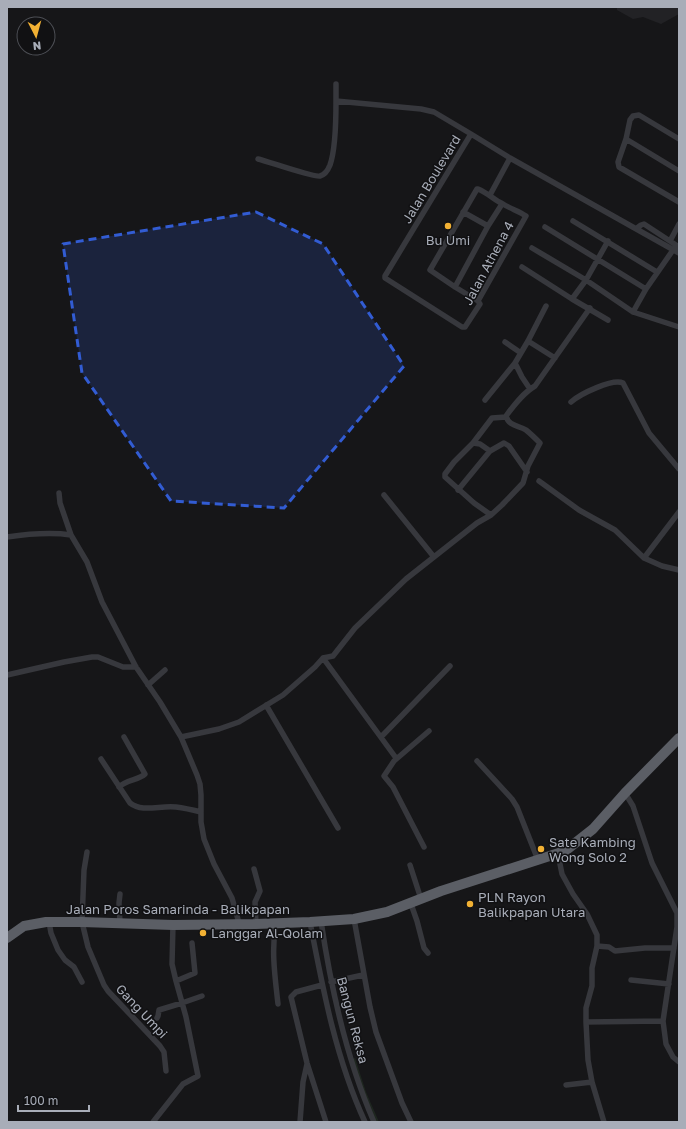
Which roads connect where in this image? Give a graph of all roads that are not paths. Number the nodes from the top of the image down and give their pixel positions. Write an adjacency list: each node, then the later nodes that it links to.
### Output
1 (336, 84): 2 (street)
2 (336, 101): 3 (street); 7 (street)
3 (471, 134): 6 (street, Jalan Boulevard); 36 (street, Jalan Boulevard)
4 (626, 139): 5 (street); 8 (street); 10 (street)
5 (679, 139)
6 (510, 158): 9 (street); 17 (street, Jalan Boulevard)
7 (258, 159)
8 (679, 171)
9 (490, 195): 11 (street); 12 (street)
10 (679, 202)
11 (502, 204): 15 (street); 31 (street, Jalan Athena 4)
12 (463, 212): 15 (street); 28 (street)
13 (573, 221): 18 (street)
14 (679, 224): 19 (street)
15 (488, 226): 28 (street)
16 (545, 227): 24 (street)
17 (637, 228): 19 (street); 22 (street, Jalan Boulevard)
18 (608, 241): 24 (street); 26 (street)
19 (670, 242): 20 (street)
20 (679, 247)
21 (532, 248): 27 (street)
22 (673, 250): 23 (street, Jalan Boulevard); 26 (street)
23 (679, 252)
24 (597, 260): 27 (street); 29 (street)
25 (522, 267): 30 (street)
26 (658, 272): 29 (street)
27 (586, 280): 30 (street); 34 (street)
28 (455, 287): 31 (street)
29 (646, 289): 34 (street)
30 (572, 299): 33 (street)
31 (478, 301): 36 (street, Jalan Athena 4)
32 (546, 306): 38 (street)
33 (590, 308): 35 (street); 41 (street)
34 (633, 312): 37 (street)
35 (608, 320)
36 (465, 327)
37 (679, 327)
38 (528, 341): 40 (street); 41 (street)
39 (505, 342): 40 (street)
40 (521, 353): 42 (street)
41 (555, 358): 43 (street)
42 (515, 363): 43 (street); 44 (street)
43 (530, 389): 46 (street)
44 (485, 400)
45 (571, 402): 49 (street)
46 (506, 417): 47 (street); 50 (street)
47 (473, 443): 48 (street); 52 (street)
48 (490, 452): 50 (street); 52 (street)
49 (679, 469)
50 (527, 472): 56 (street)
51 (539, 481): 60 (street)
52 (458, 490): 56 (street)
53 (59, 494): 57 (street)
54 (384, 495): 59 (street)
55 (679, 512): 60 (street)
56 (491, 515): 59 (street)
57 (71, 535): 58 (street); 64 (street)
58 (7, 537)
59 (434, 557): 62 (street)
60 (644, 558): 61 (street)
61 (679, 570)
62 (323, 658): 68 (street); 71 (street)
63 (450, 666): 71 (street)
64 (136, 667): 66 (street); 67 (street)
65 (165, 670): 67 (street)
66 (7, 675)
67 (148, 685): 72 (street)
68 (266, 706): 72 (street); 80 (street)
69 (429, 731): 74 (street)
70 (124, 737): 77 (street)
71 (380, 737): 74 (street)
72 (181, 738): 79 (street)
73 (679, 738): 78 (highway, Jalan Poros Samarinda - Balikpapan)
74 (396, 758): 81 (street)
75 (101, 759): 77 (street)
76 (477, 761): 84 (street)
77 (119, 787): 79 (street)
78 (625, 793): 83 (highway, Jalan Poros Samarinda - Balikpapan); 103 (street)
79 (201, 812): 96 (street)
80 (338, 828)
81 (424, 848)
82 (87, 852): 93 (street, Gang Umpi)
83 (558, 854): 84 (highway, Jalan Poros Samarinda - Balikpapan); 102 (street)
84 (538, 860): 88 (highway, Jalan Poros Samarinda - Balikpapan)
85 (410, 865): 88 (street)
86 (254, 869): 98 (street)
87 (120, 894): 95 (street)
88 (421, 899): 89 (highway, Jalan Poros Samarinda - Balikpapan)
89 (411, 904): 90 (highway, Jalan Poros Samarinda - Balikpapan); 104 (street)
90 (354, 919): 91 (highway, Jalan Poros Samarinda - Balikpapan); 105 (street)
91 (321, 921): 94 (highway, Jalan Poros Samarinda - Balikpapan); 109 (street, Bangun Reksa)
92 (49, 922): 93 (highway, Jalan Poros Samarinda - Balikpapan); 100 (highway, Jalan Poros Samarinda - Balikpapan); 107 (street)
93 (82, 922): 95 (highway, Jalan Poros Samarinda - Balikpapan); 122 (street, Gang Umpi)
94 (310, 922): 97 (highway, Jalan Poros Samarinda - Balikpapan); 111 (street)
95 (120, 923): 99 (highway, Jalan Poros Samarinda - Balikpapan)
96 (239, 923): 98 (highway, Jalan Poros Samarinda - Balikpapan); 99 (highway, Jalan Poros Samarinda - Balikpapan)
97 (276, 923): 98 (highway, Jalan Poros Samarinda - Balikpapan); 114 (street)
98 (256, 924)
99 (172, 925): 108 (street)
100 (7, 938)
101 (192, 943): 108 (street)
102 (597, 946): 103 (street); 117 (street)
103 (674, 948): 110 (street)
104 (428, 954)
105 (363, 975): 109 (street); 130 (street)
106 (631, 980): 110 (street)
107 (82, 982)
108 (176, 982): 113 (street)
109 (331, 982): 118 (street, Bangun Reksa)
110 (669, 984): 116 (street)
111 (322, 985): 119 (street); 121 (street)
112 (202, 996): 113 (street)
113 (182, 1003): 115 (street); 125 (street)
114 (278, 1004)
115 (157, 1018)
116 (663, 1021): 117 (street); 120 (street)
117 (586, 1022): 123 (street)
118 (349, 1054): 119 (street); 129 (street, Bangun Reksa)
119 (340, 1056): 128 (street)
120 (679, 1062)
121 (307, 1063): 126 (street); 127 (street)
122 (166, 1071)
123 (592, 1082): 124 (street); 131 (street)
124 (566, 1085)
125 (152, 1122)
126 (300, 1122)
127 (326, 1122)
128 (365, 1122)
129 (374, 1122)
130 (411, 1122)
131 (604, 1122)

